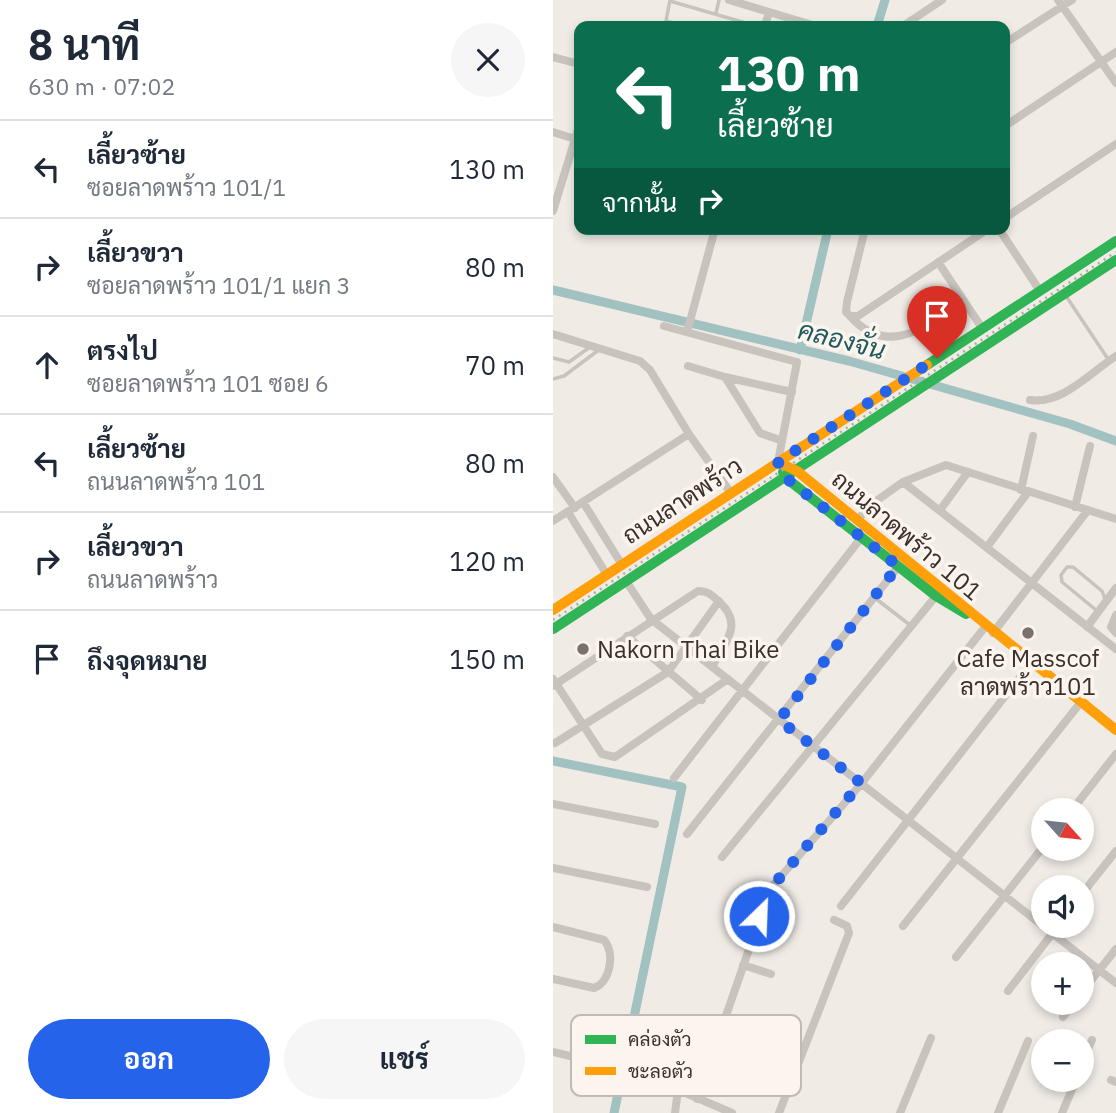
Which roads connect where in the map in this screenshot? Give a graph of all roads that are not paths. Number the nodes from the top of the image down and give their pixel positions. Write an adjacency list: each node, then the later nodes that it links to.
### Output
1 (670, 0): 8 (lane); 9 (lane)
2 (719, 0): 8 (lane)
3 (729, 0): 7 (street)
4 (942, 0): 13 (street)
5 (1072, 0): 6 (street)
6 (1060, 3): 14 (street); 17 (street)
7 (769, 12): 11 (street); 12 (street)
8 (716, 13): 10 (lane)
9 (666, 21)
10 (741, 21)
11 (766, 21)
12 (799, 21)
13 (910, 21)
14 (1010, 39)
15 (1116, 52): 17 (street)
16 (553, 57): 18 (street)
17 (1101, 62): 19 (street); 20 (street)
18 (574, 63)
19 (1116, 83)
20 (1010, 123)
21 (553, 132): 22 (street)
22 (574, 139)
23 (574, 142): 25 (street)
24 (1116, 144): 27 (street)
25 (556, 188): 26 (street)
26 (553, 211)
27 (1010, 215)
28 (713, 235): 41 (street)
29 (864, 235): 38 (street)
30 (979, 235): 34 (street)
31 (1003, 235): 35 (street)
32 (1116, 241): 35 (main road, ถนนลาดพร้าว)
33 (1116, 260): 36 (main road, ถนนลาดพร้าว)
34 (938, 262): 37 (street); 38 (street)
35 (1040, 291): 40 (main road, ถนนลาดพร้าว)
36 (1065, 294): 45 (lane); 56 (main road, ถนนลาดพร้าว)
37 (965, 303): 38 (street); 40 (street)
38 (854, 316)
39 (664, 326): 41 (street)
40 (982, 328): 55 (main road, ถนนลาดพร้าว)
41 (687, 331): 49 (street)
42 (553, 334): 43 (street)
43 (596, 346): 44 (lane); 48 (lane); 51 (street)
44 (553, 358)
45 (1113, 359): 50 (street)
46 (688, 366): 47 (street)
47 (725, 377): 49 (street); 53 (street)
48 (553, 379)
49 (792, 392): 53 (street)
50 (1030, 400)
51 (689, 434): 62 (street); 63 (street)
52 (1034, 436): 61 (street)
53 (780, 440): 55 (street)
54 (1090, 446): 64 (street)
55 (778, 462): 56 (main road, ถนนลาดพร้าว 101); 59 (main road, ถนนลาดพร้าว 101); 62 (main road, ถนนลาดพร้าว)
56 (797, 471): 59 (main road, ถนนลาดพร้าว); 69 (main road, ถนนลาดพร้าว 101)
57 (968, 472): 60 (street); 61 (street); 66 (street)
58 (553, 477): 65 (street)
59 (786, 478): 71 (main road, ถนนลาดพร้าว 101); 76 (main road, ถนนลาดพร้าว)
60 (903, 481): 66 (street); 69 (street)
61 (1024, 491): 64 (street); 72 (street)
62 (731, 493): 73 (main road, ถนนลาดพร้าว)
63 (583, 502): 65 (street); 73 (street)
64 (1075, 507): 67 (street)
65 (571, 510): 70 (street); 75 (street)
66 (940, 510): 72 (street)
67 (1088, 510): 68 (street); 77 (street)
68 (1116, 519)
69 (857, 521): 85 (main road, ถนนลาดพร้าว 101)
70 (553, 522)
71 (861, 538): 74 (main road, ถนนลาดพร้าว 101); 100 (street)
72 (987, 547): 77 (street)
73 (622, 565): 75 (main road, ถนนลาดพร้าว)
74 (898, 566): 79 (main road, ถนนลาดพร้าว 101); 80 (street)
75 (607, 575): 82 (main road, ถนนลาดพร้าว)
76 (626, 581): 86 (street); 89 (main road, ถนนลาดพร้าว)
77 (1031, 582): 88 (street); 90 (street)
78 (1112, 595): 83 (street); 83 (lane)
79 (936, 596): 85 (main road, ถนนลาดพร้าว 101); 87 (street)
80 (875, 598): 87 (lane); 103 (street)
81 (719, 601): 86 (street); 93 (street); 96 (street)
82 (553, 611)
83 (1098, 611): 88 (street)
84 (1116, 615): 91 (street)
85 (975, 618): 90 (main road, ถนนลาดพร้าว 101)
86 (651, 619): 92 (street); 93 (street)
87 (912, 626): 107 (street)
88 (1087, 627): 94 (street)
89 (553, 629)
90 (989, 630): 95 (main road, ถนนลาดพร้าว 101); 110 (street)
91 (1116, 633)
92 (627, 636): 97 (street); 99 (street)
93 (687, 647): 96 (street); 97 (street)
94 (1116, 649)
95 (1031, 663): 102 (main road, ถนนลาดพร้าว 101); 113 (street)
96 (712, 667): 98 (street)
97 (668, 672): 101 (street); 104 (street)
98 (728, 679): 100 (street); 101 (street)
99 (554, 683): 104 (street)
100 (742, 690): 103 (street); 109 (street)
101 (702, 700): 104 (street)
102 (1081, 702): 105 (main road, ถนนลาดพร้าว 101); 118 (street)
103 (779, 720): 107 (street); 115 (street)
104 (582, 726): 106 (street)
105 (1116, 730)
106 (555, 743)
107 (813, 746): 110 (street); 117 (street)
108 (1116, 754): 111 (street)
109 (674, 778)
110 (861, 783): 113 (street); 126 (street)
111 (1081, 798)
112 (553, 804): 114 (street)
113 (908, 820): 118 (street); 124 (street)
114 (655, 824)
115 (687, 834)
116 (1116, 851): 121 (street)
117 (722, 857)
118 (957, 858): 123 (street); 129 (street)
119 (1032, 861): 123 (street)
120 (553, 868): 122 (street)
121 (1094, 879)
122 (647, 887)
123 (1005, 896): 125 (street); 134 (street)
124 (841, 906)
125 (1031, 913)
126 (759, 916): 128 (street); 135 (street)
127 (834, 920): 145 (street)
128 (787, 925)
129 (903, 926)
130 (553, 927): 139 (street)
131 (1048, 938): 141 (street)
132 (1065, 938): 136 (street)
133 (1116, 949): 136 (street)
134 (956, 957)
135 (743, 965): 137 (street); 142 (street)
136 (1099, 970): 138 (street); 140 (street)
137 (771, 974)
138 (1094, 976)
139 (553, 979)
140 (1116, 983)
141 (1008, 991)
142 (726, 1015)
143 (932, 1038): 156 (street)
144 (1028, 1041): 157 (street)
145 (803, 1050): 147 (street)
146 (553, 1052): 148 (street)
147 (801, 1055)
148 (571, 1056)
149 (1071, 1092): 158 (street)
150 (691, 1096): 153 (street)
151 (698, 1096): 153 (street)
152 (785, 1096): 155 (street)
153 (697, 1099): 154 (street)
154 (732, 1113)
155 (779, 1113)
156 (899, 1113)
157 (998, 1113)
158 (1062, 1113)

